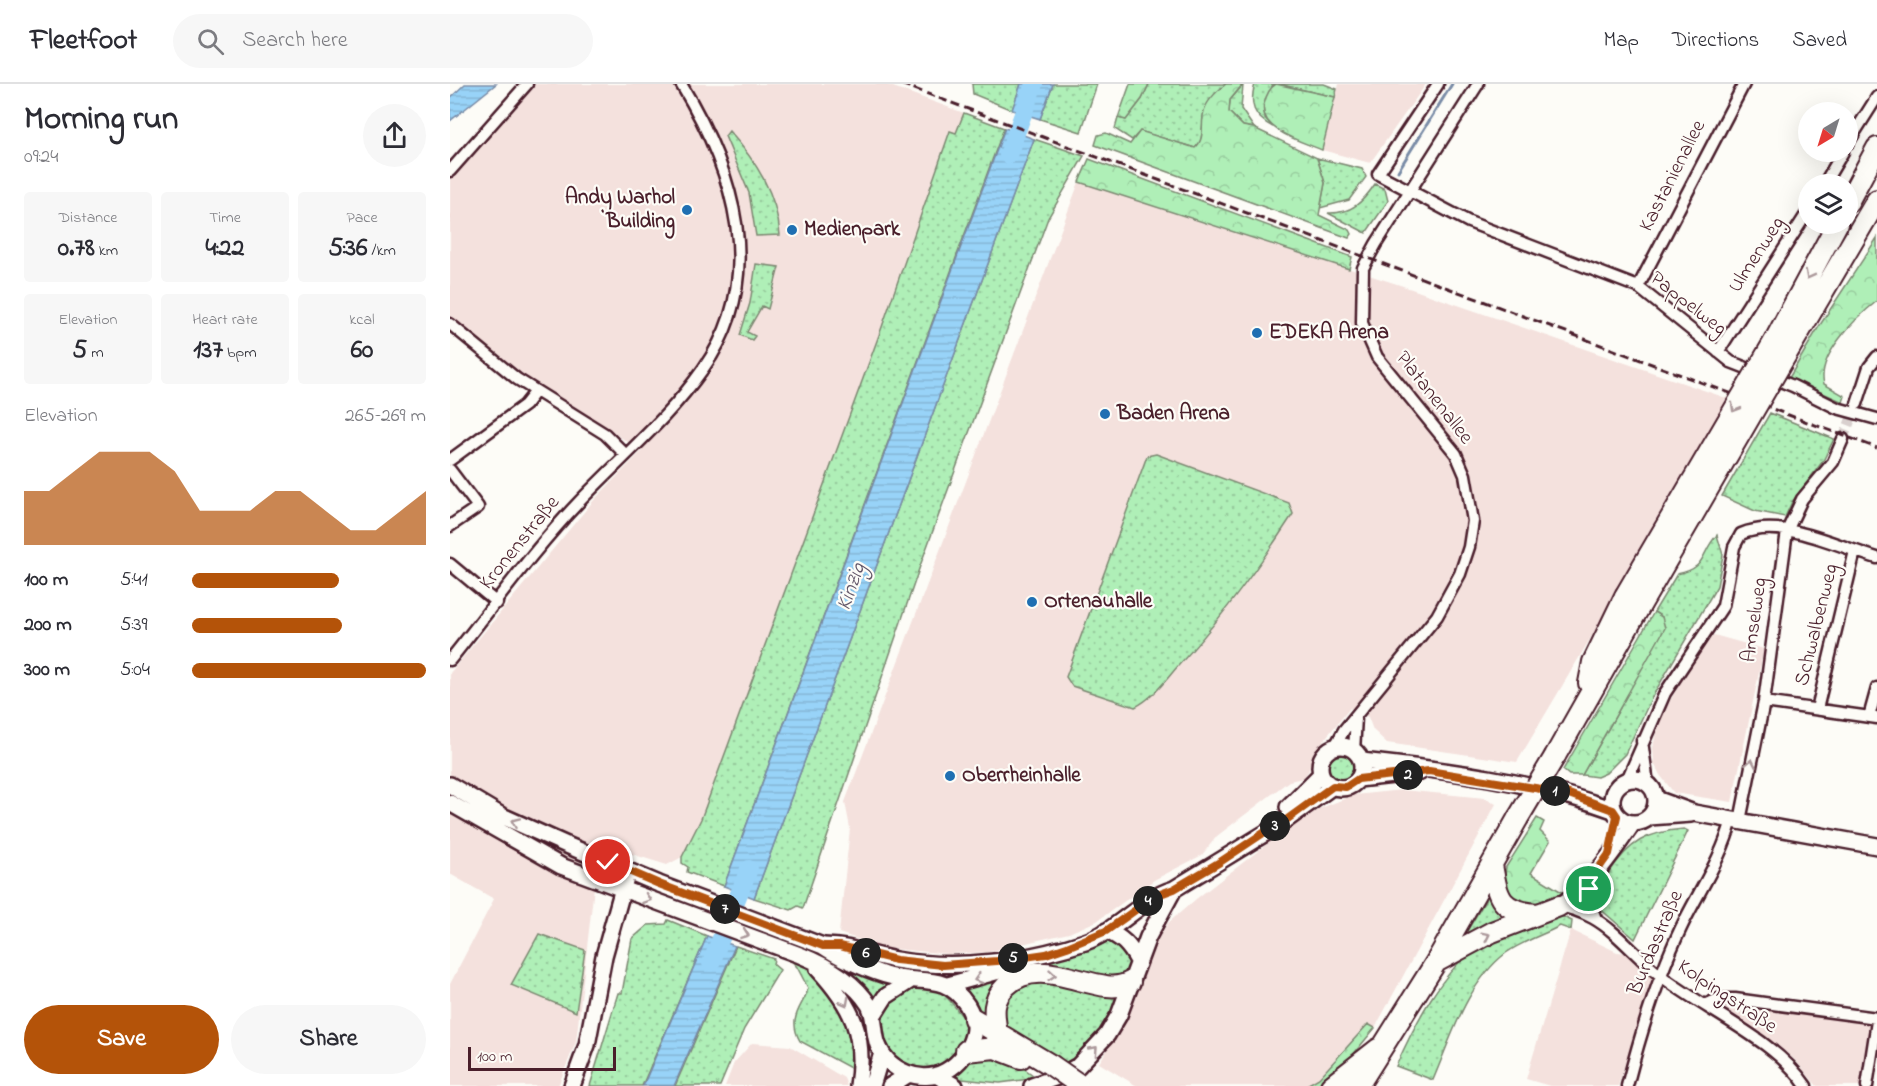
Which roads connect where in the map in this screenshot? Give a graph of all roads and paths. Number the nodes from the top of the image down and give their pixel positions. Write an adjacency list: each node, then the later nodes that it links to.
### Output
1 (527, 84): 9 (street)
2 (681, 84): 24 (street, Kronenstraße)
3 (1437, 84): 11 (street)
4 (1478, 84): 11 (street, Platanenallee)
5 (1744, 84): 15 (street, Kastanienallee)
6 (1877, 97): 7 (street)
7 (1858, 127)
8 (1877, 148): 10 (highway)
9 (452, 165)
10 (1858, 183)
11 (1410, 190): 15 (street, Pappelweg); 37 (street, Platanenallee)
12 (1874, 207): 17 (highway)
13 (1798, 227): 18 (street, Ulmenweg)
14 (1832, 234): 17 (highway, one-way to 17)
15 (1638, 287): 18 (street, Pappelweg)
16 (450, 324): 20 (street)
17 (1782, 344): 60 (highway, bridge)
18 (1718, 352): 22 (street, Pappelweg)
19 (1877, 357): 21 (street)
20 (536, 392): 24 (street); 25 (street)
21 (1857, 404)
22 (1877, 419)
23 (1843, 439): 28 (street, Amselweg)
24 (626, 455): 32 (street, Kronenstraße)
25 (450, 460)
26 (450, 470): 27 (street)
27 (450, 526)
28 (1787, 531): 29 (street); 35 (street, Amselweg); 39 (street)
29 (1855, 551): 30 (street); 36 (street, Schwalbenweg)
30 (1877, 558)
31 (450, 564): 32 (street)
32 (496, 603): 33 (street, Kronenstraße)
33 (450, 660)
34 (1877, 688): 38 (street, Schwalbenweg)
35 (1764, 702): 36 (street, Schwalbenweg); 55 (street, Amselweg, one-way to 35)
36 (1817, 709): 38 (street, Schwalbenweg)
37 (1356, 717): 40 (street, Platanenallee); 41 (street)
38 (1873, 718)
39 (1642, 741): 46 (street); 47 (street)
40 (1334, 748): 41 (main road); 43 (main road)
41 (1358, 756): 42 (main road); 44 (main road)
42 (1429, 771): 44 (main road); 49 (main road)
43 (1321, 774): 48 (main road); 57 (main road)
44 (1358, 779): 48 (main road)
45 (450, 784): 61 (main road, one-way to 45)
46 (1621, 784): 47 (main road); 49 (main road); 52 (main road)
47 (1648, 784): 50 (main road)
48 (1333, 786): 57 (main road)
49 (1575, 795): 52 (main road)
50 (1656, 799): 53 (main road); 54 (main road)
51 (450, 803): 64 (main road)
52 (1615, 813): 56 (main road); 59 (main road)
53 (1694, 813): 54 (main road); 55 (main road)
54 (1649, 817): 56 (main road)
55 (1736, 820): 58 (main road); 74 (street, Burdastraße)
56 (1633, 823): 59 (main road)
57 (1271, 828): 63 (main road)
58 (1877, 846)
59 (1609, 854): 62 (main road)
60 (1492, 865): 66 (highway); 73 (highway)
61 (629, 869): 64 (main road); 69 (main road)
62 (1591, 879): 65 (main road); 67 (street)
63 (1174, 889): 68 (main road); 72 (main road)
64 (622, 890): 71 (main road, one-way to 71); 90 (main road)
65 (1559, 906): 66 (highway); 67 (street, Kolpingstraße)
66 (1538, 914): 73 (highway, one-way to 66)
67 (1596, 919): 74 (street, Kolpingstraße)
68 (1106, 931): 70 (main road); 72 (main road)
69 (823, 946): 70 (main road); 75 (main road)
70 (1046, 954): 77 (main road, one-way to 77)
71 (807, 958): 79 (main road); 91 (main road, one-way to 91)
72 (1138, 961): 76 (main road)
73 (1436, 962): 83 (highway)
74 (1660, 976): 78 (street, Kolpingstraße); 98 (street, Burdastraße)
75 (911, 980): 77 (main road); 79 (main road)
76 (1130, 982): 82 (highway, one-way to 76); 87 (main road, one-way to 76)
77 (948, 985): 80 (main road)
78 (1705, 1005): 81 (street); 99 (street, Kolpingstraße)
79 (873, 1016): 85 (main road)
80 (974, 1019): 82 (highway); 84 (main road)
81 (1877, 1019): 100 (street)
82 (997, 1033): 87 (highway)
83 (1388, 1042): 95 (highway); 96 (highway); 97 (highway)
84 (966, 1051): 87 (highway); 88 (main road)
85 (882, 1053): 86 (main road); 92 (main road)
86 (909, 1074): 88 (main road); 93 (main road)
87 (1041, 1074): 89 (highway)
88 (936, 1075): 94 (main road)
89 (1073, 1085)
90 (572, 1086)
91 (858, 1086)
92 (872, 1086)
93 (891, 1086)
94 (955, 1086)
95 (1331, 1086)
96 (1358, 1086)
97 (1372, 1086)
98 (1627, 1086)
99 (1806, 1086)
100 (1867, 1086)

